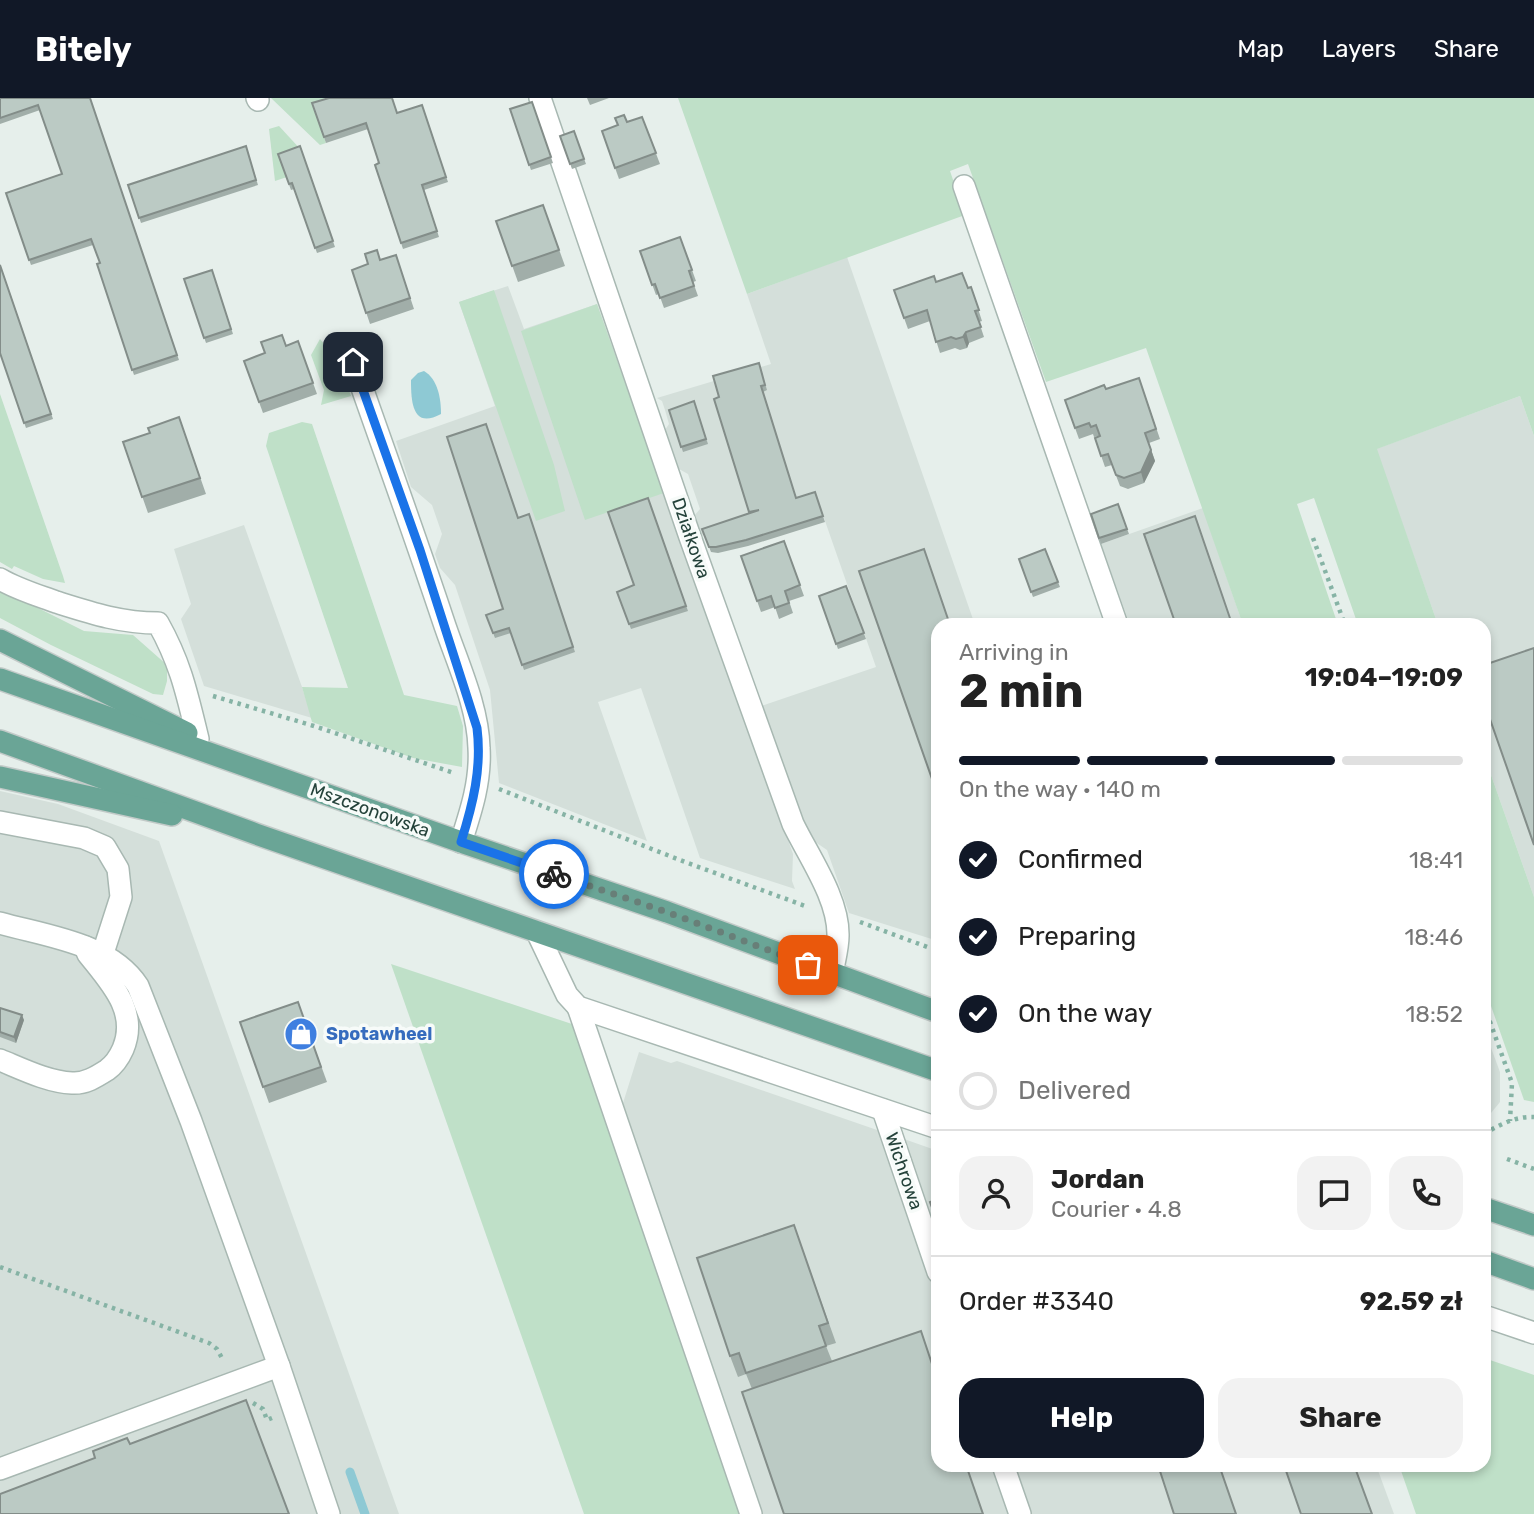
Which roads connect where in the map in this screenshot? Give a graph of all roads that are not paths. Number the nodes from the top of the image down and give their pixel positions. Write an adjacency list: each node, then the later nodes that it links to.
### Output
1 (540, 98): 18 (street, Działkowa)
2 (964, 186): 5 (street)
3 (353, 362): 14 (street)
4 (0, 579): 8 (street)
5 (1115, 618)
6 (0, 640): 8 (main road)
7 (0, 679): 10 (main road, Mszczonowska)
8 (198, 739): 10 (main road)
9 (0, 741): 13 (main road)
10 (267, 773): 14 (main road, Mszczonowska)
11 (0, 777): 13 (main road)
12 (0, 822): 17 (street)
13 (256, 834): 16 (main road)
14 (461, 842): 18 (main road, Mszczonowska)
15 (0, 923): 17 (street)
16 (537, 932): 19 (street); 22 (main road)
17 (94, 950): 21 (street); 32 (street)
18 (832, 974): 20 (main road, Mszczonowska)
19 (578, 1006): 23 (street); 36 (street)
20 (931, 1009)
21 (0, 1060)
22 (931, 1069)
23 (883, 1110): 24 (street); 27 (street, Wichrowa)
24 (931, 1126)
25 (1491, 1210): 26 (main road)
26 (1534, 1225)
27 (931, 1251)
28 (1491, 1264): 29 (main road)
29 (1534, 1279)
30 (1491, 1319): 31 (street)
31 (1534, 1334)
32 (279, 1366): 33 (street); 35 (street)
33 (0, 1469)
34 (1005, 1472): 37 (street)
35 (329, 1514)
36 (751, 1514)
37 (1020, 1514)

